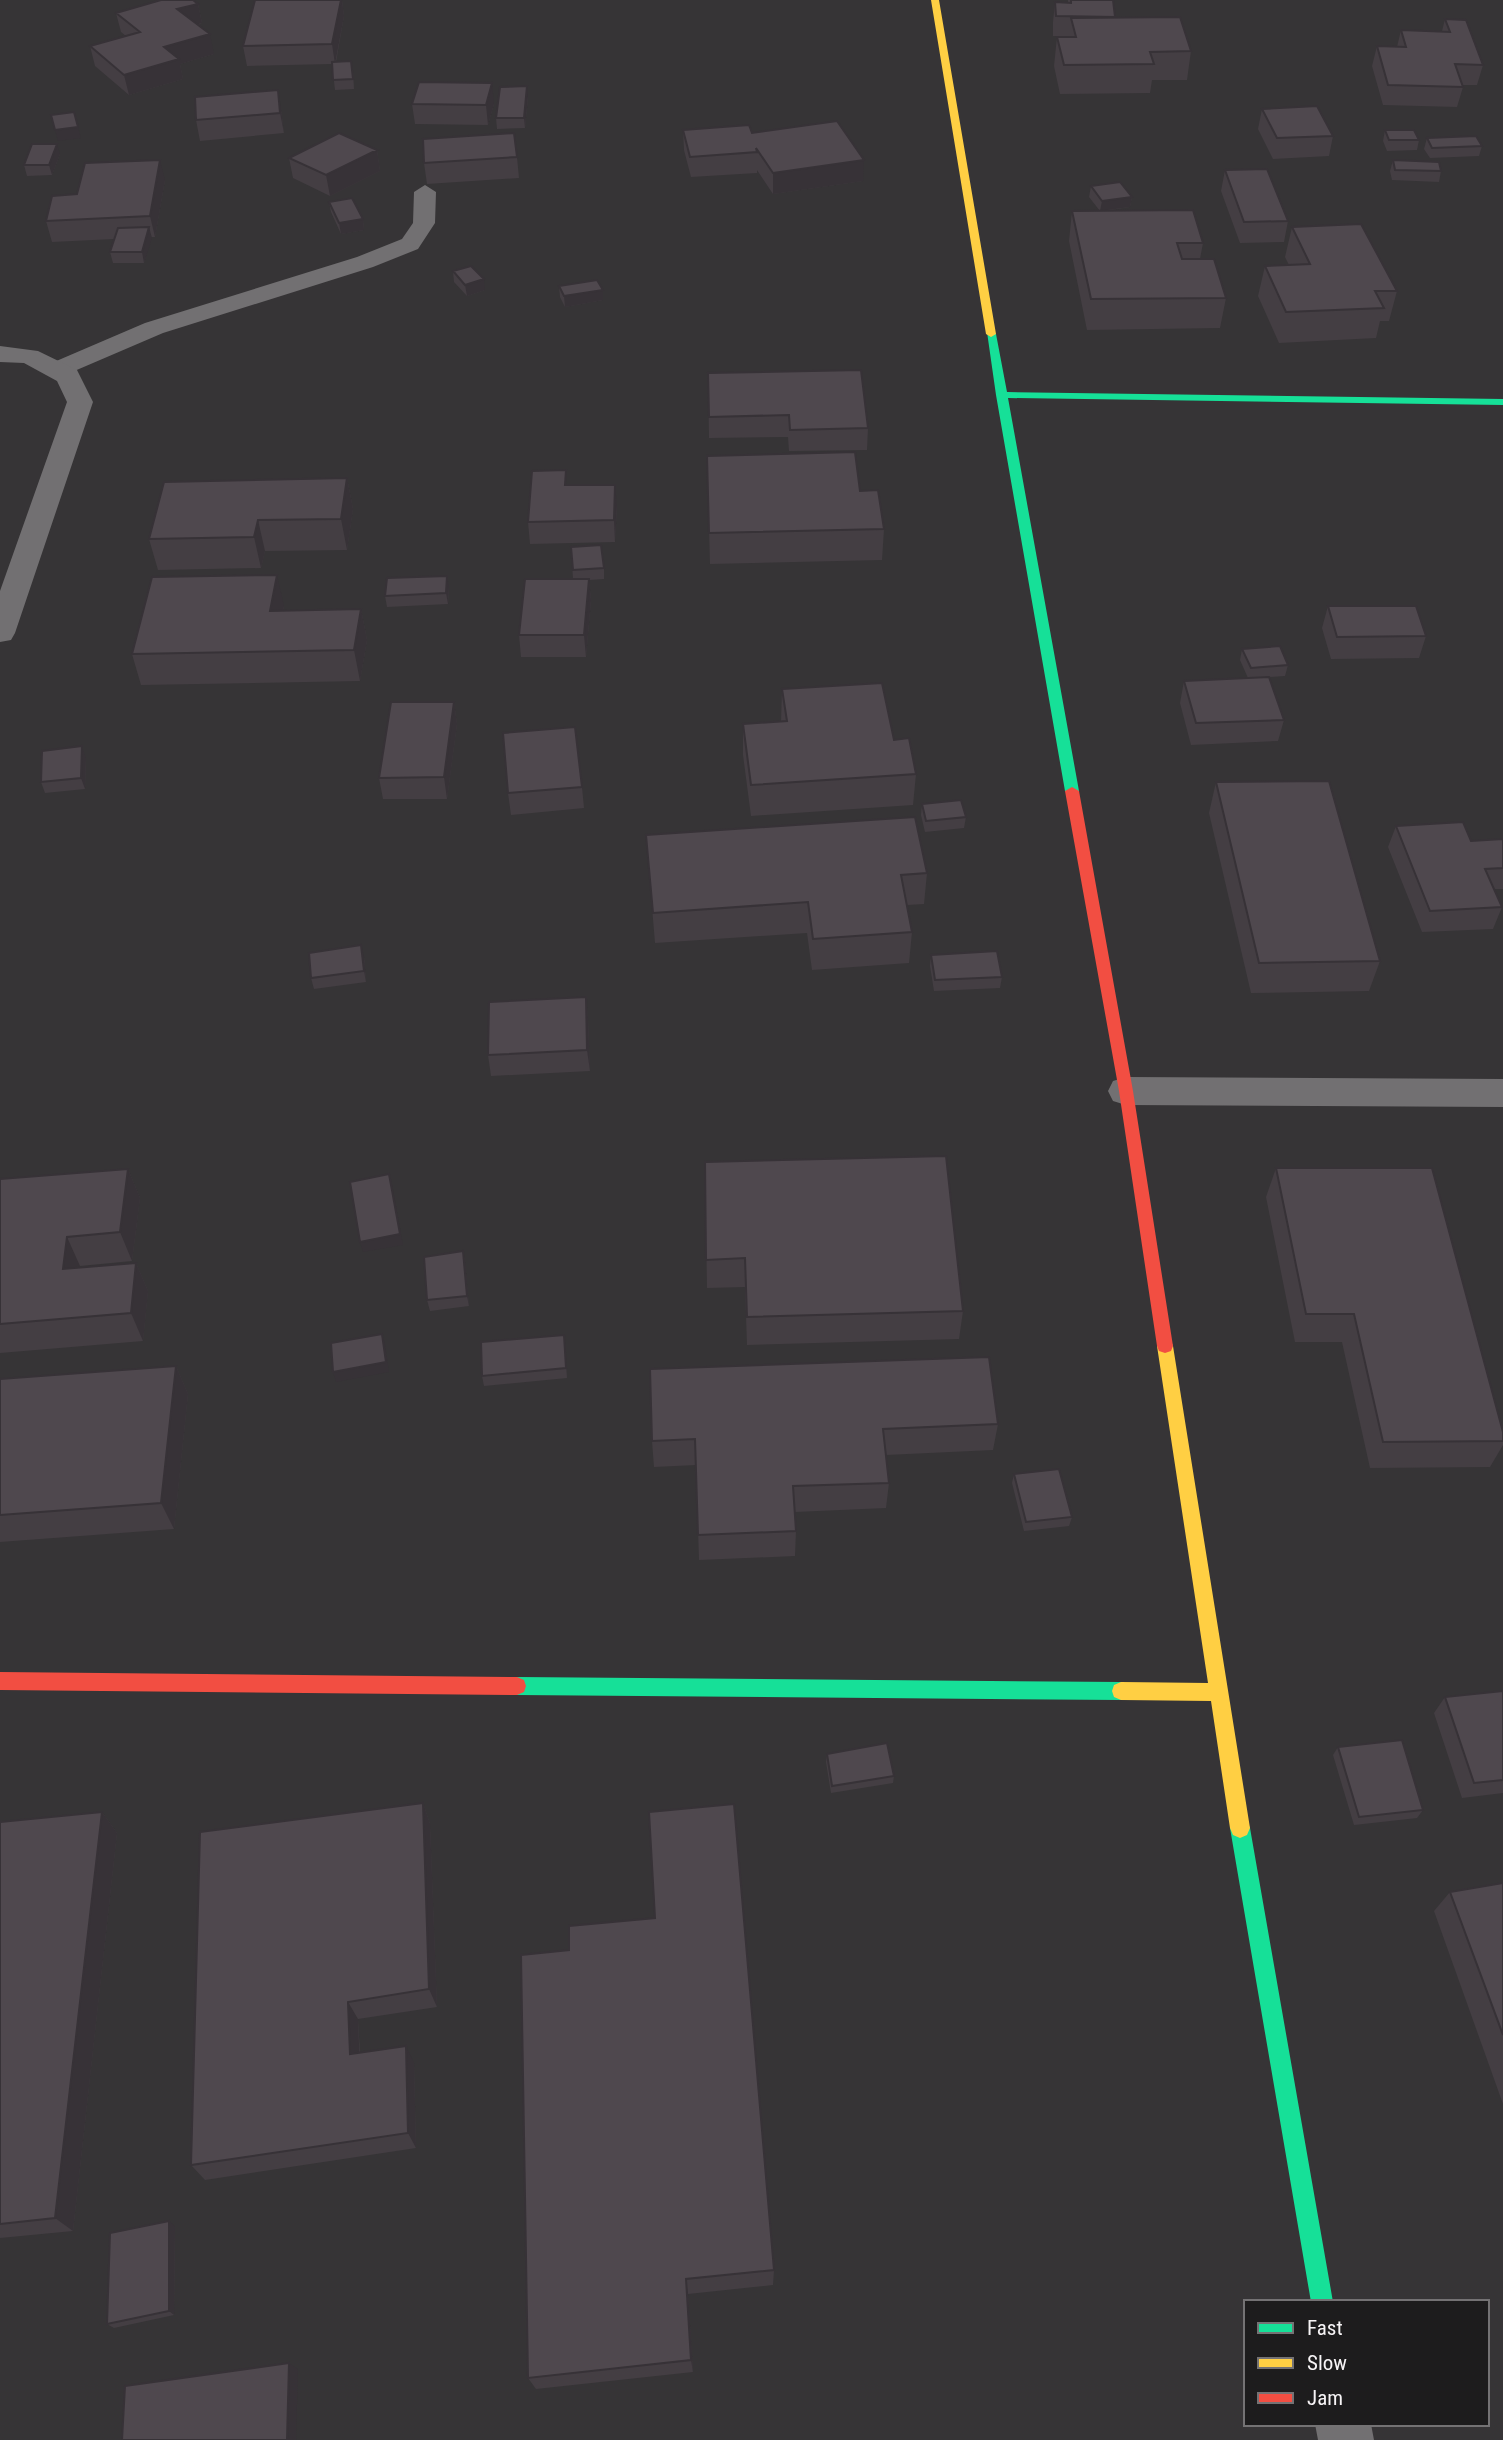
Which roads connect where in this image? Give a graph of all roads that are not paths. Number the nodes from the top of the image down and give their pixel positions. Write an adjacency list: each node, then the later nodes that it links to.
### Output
1 (935, 0): 5 (street)
2 (425, 192): 4 (lane)
3 (0, 354): 4 (street)
4 (55, 370): 7 (street)
5 (1001, 395): 6 (street); 8 (street)
6 (1503, 402)
7 (0, 633)
8 (1126, 1091): 9 (street); 11 (street)
9 (1503, 1093)
10 (0, 1681): 11 (street)
11 (1217, 1692): 12 (street)
12 (1322, 2300)

